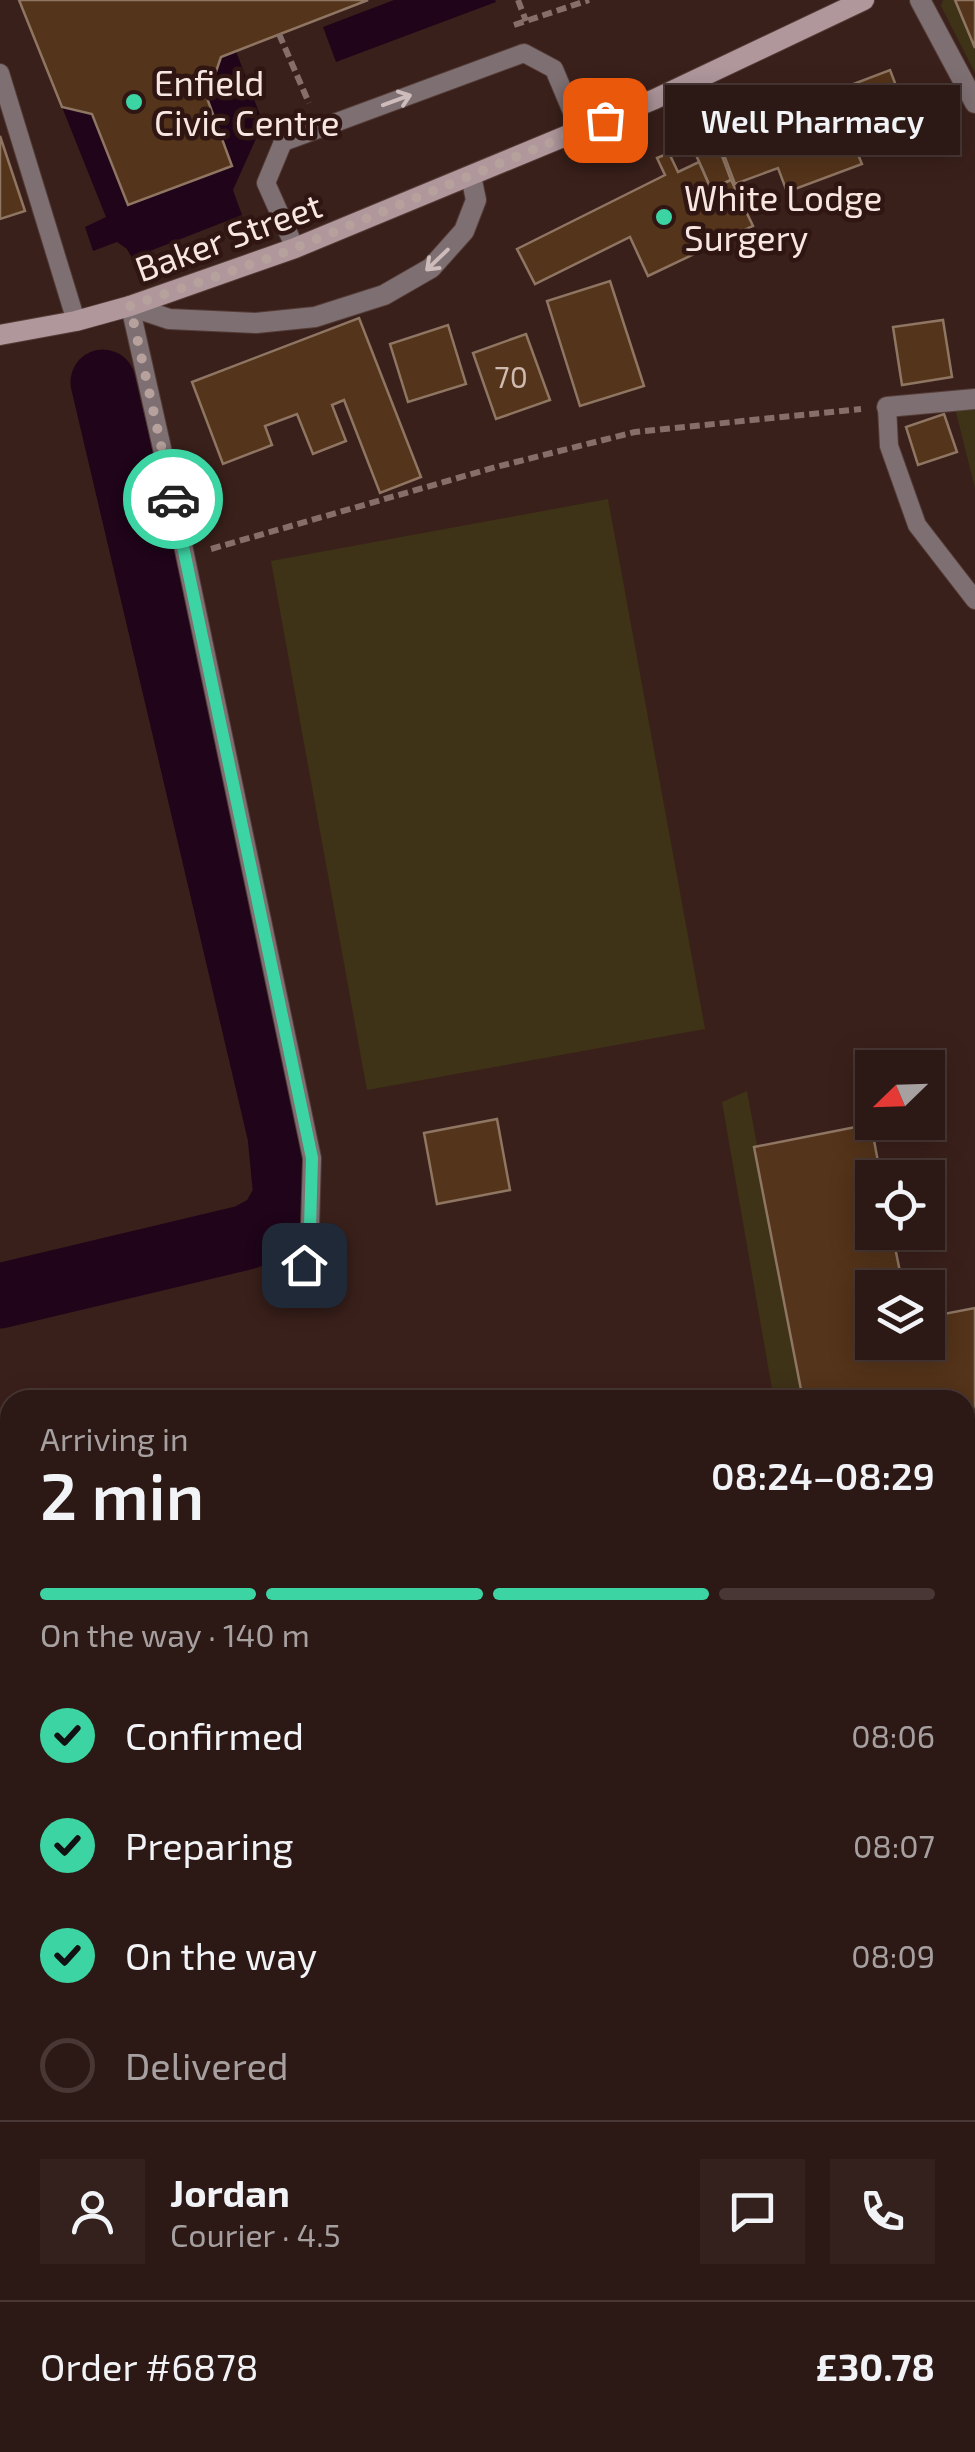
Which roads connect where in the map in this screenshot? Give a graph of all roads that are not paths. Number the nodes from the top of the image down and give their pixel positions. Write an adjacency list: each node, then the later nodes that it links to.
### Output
1 (920, 0): 4 (street)
2 (856, 2): 5 (street, Baker Street)
3 (0, 73): 9 (lane)
4 (975, 103)
5 (580, 131): 6 (street, Baker Street); 7 (lane, one-way to 5)
6 (472, 176): 7 (street, Baker Street); 8 (street, one-way to 8)
7 (295, 248): 8 (street, Baker Street)
8 (130, 306): 9 (street, Baker Street); 14 (lane)
9 (76, 322): 10 (street, Baker Street)
10 (0, 335)
11 (975, 398): 12 (street)
12 (887, 407): 13 (lane)
13 (975, 600)
14 (304, 1265)

